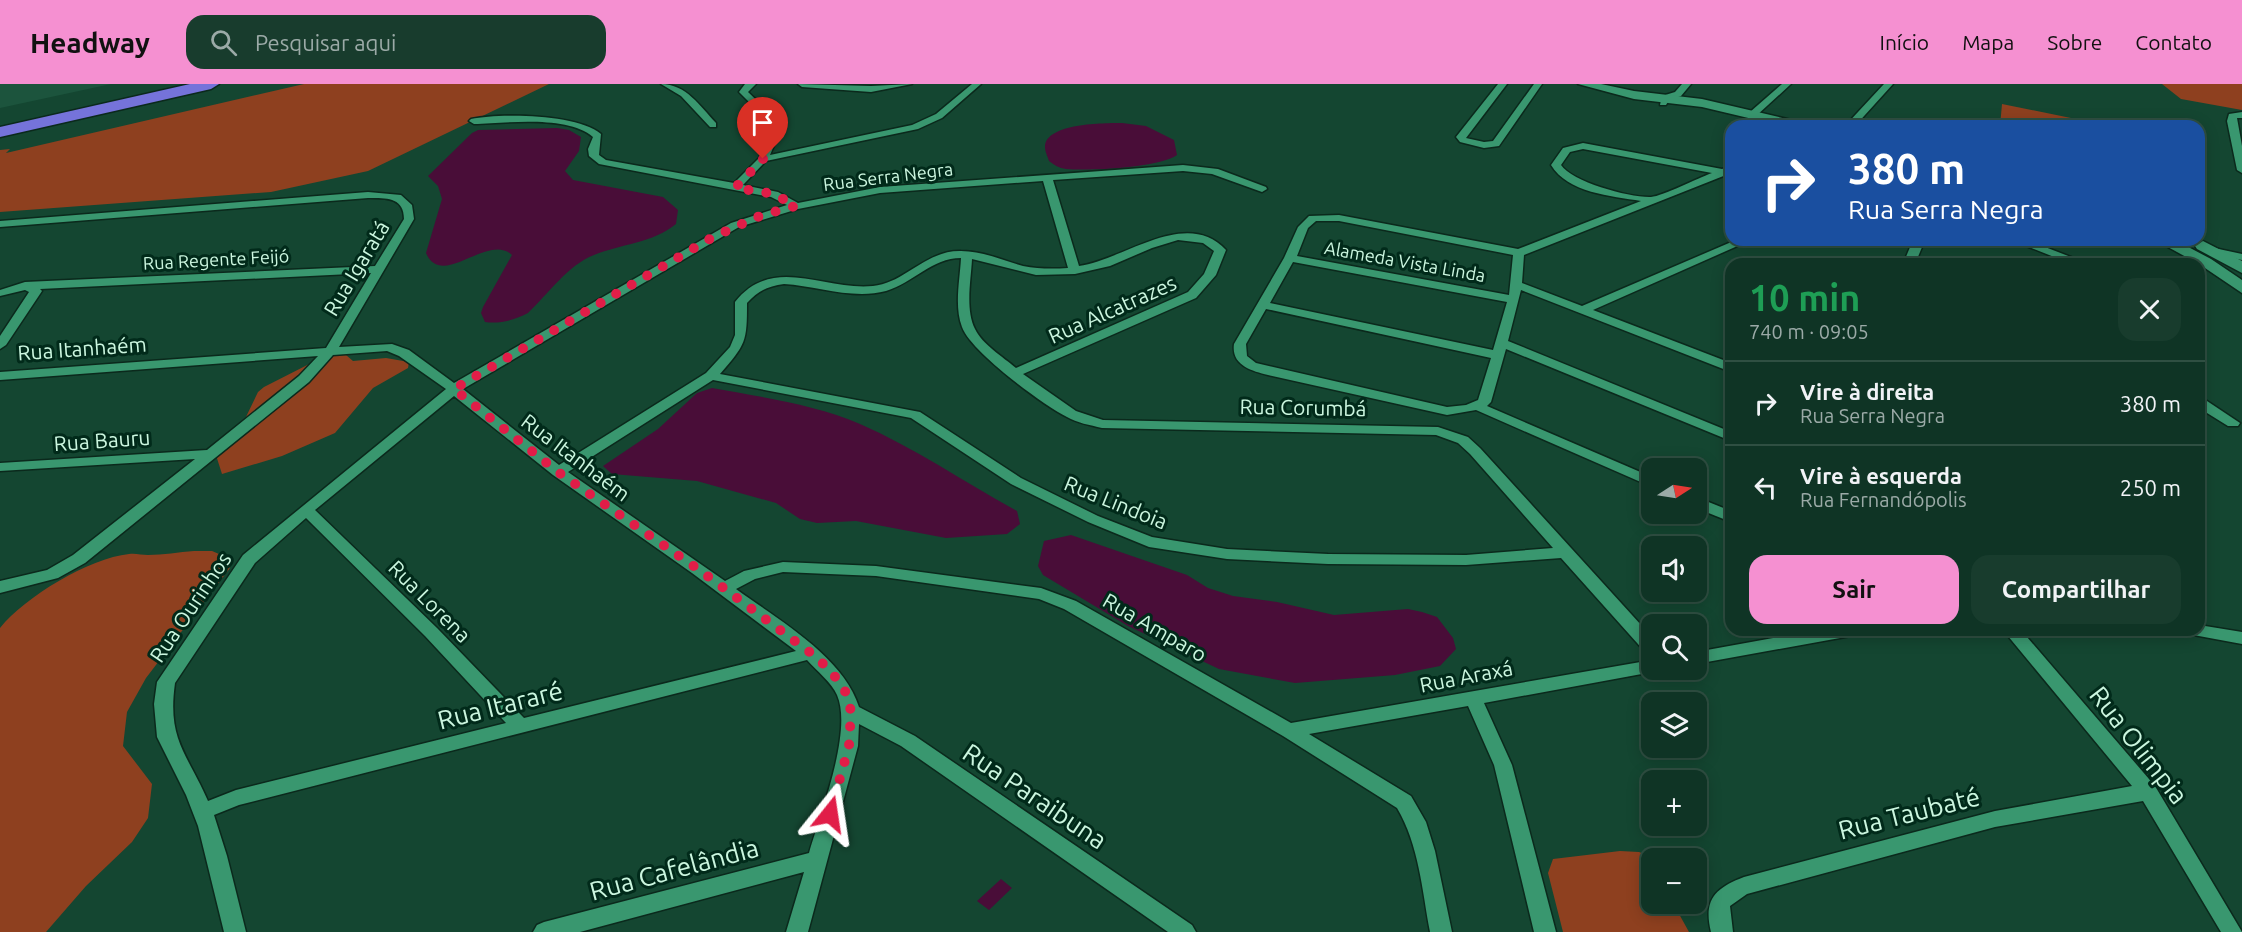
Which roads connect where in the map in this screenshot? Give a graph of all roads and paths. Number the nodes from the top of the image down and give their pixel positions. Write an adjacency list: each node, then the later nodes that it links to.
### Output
1 (190, 84): 24 (highway)
2 (211, 84): 25 (highway)
3 (665, 84): 23 (street)
4 (752, 84): 26 (street)
5 (802, 84): 15 (street)
6 (908, 84): 15 (street)
7 (977, 84): 26 (street)
8 (1503, 84): 9 (street)
9 (1538, 84)
10 (1567, 84): 16 (main road)
11 (1584, 84): 16 (main road)
12 (1687, 84): 16 (street)
13 (1787, 84): 17 (street)
14 (1889, 84): 21 (street)
15 (870, 86)
16 (1675, 100): 17 (main road); 19 (main road)
17 (1753, 114): 20 (main road)
18 (2242, 115): 27 (street)
19 (1753, 120)
20 (1776, 120)
21 (1856, 120)
22 (474, 121): 31 (street)
23 (713, 125)
24 (0, 127)
25 (0, 132)
26 (763, 159): 31 (street)
27 (2242, 170)
28 (1725, 171): 33 (street)
29 (1725, 171): 33 (street)
30 (1047, 177): 32 (street, Rua Serra Negra); 34 (street, Rua Serra Negra); 51 (street)
31 (735, 188): 34 (street)
32 (1262, 189)
33 (1652, 200): 42 (street)
34 (796, 206): 68 (street, Rua Serra Negra)
35 (0, 224): 50 (street, Rua Igaratá)
36 (1731, 246): 59 (street)
37 (2034, 246): 46 (street)
38 (2175, 246): 47 (main road)
39 (2189, 246): 52 (main road)
40 (2200, 246): 41 (main road)
41 (2214, 251): 44 (street); 49 (main road)
42 (1519, 253): 45 (street); 53 (street)
43 (967, 254): 51 (street, Rua Alcatrazes); 65 (street, Rua Corumbá); 67 (street, Rua Alcatrazes)
44 (2242, 257)
45 (1290, 258): 57 (street, Alameda Vista Linda); 58 (street)
46 (2066, 258)
47 (2199, 258)
48 (2205, 261): 54 (main road)
49 (2242, 268)
50 (377, 269): 55 (street, Rua Regente Feijó); 63 (street, Rua Igaratá)
51 (1075, 271): 65 (street, Rua Alcatrazes)
52 (2242, 276)
53 (1515, 284): 57 (street); 59 (street)
54 (2242, 288)
55 (31, 290): 56 (street, Rua Regente Feijó); 56 (street); 60 (street)
56 (4, 293): 60 (street)
57 (1514, 300): 62 (street)
58 (1263, 305): 62 (street); 69 (street)
59 (1581, 311): 64 (street)
60 (19, 313): 61 (street)
61 (0, 345)
62 (1498, 348): 69 (street); 72 (street)
63 (330, 351): 66 (street, Rua Itanhaém); 68 (street, Rua Itanhaém); 73 (street, Rua Igaratá)
64 (1725, 366)
65 (1015, 373): 80 (street, Rua Corumbá)
66 (0, 376)
67 (711, 376): 75 (street, Rua Alcatrazes); 80 (street, Rua Lindoia)
68 (454, 389): 75 (street, Rua Itanhaém); 78 (street, Rua Ourinhos)
69 (1480, 404): 76 (street)
70 (2205, 406): 71 (street)
71 (2233, 423)
72 (1725, 435)
73 (207, 454): 74 (street, Rua Bauru); 81 (street, Rua Igaratá)
74 (0, 467)
75 (558, 472): 82 (street, Rua Itanhaém)
76 (1641, 478)
77 (1707, 507): 79 (street)
78 (306, 510): 93 (street, Rua Lorena); 96 (street, Rua Ourinhos)
79 (1725, 514)
80 (1567, 552): 84 (street, Rua Corumbá)
81 (0, 587)
82 (723, 589): 88 (street, Rua Itanhaém); 94 (street, Rua Amparo)
83 (2205, 632): 87 (street)
84 (1641, 636)
85 (1818, 636): 89 (street)
86 (2017, 636): 95 (street, Rua Olimpia)
87 (2242, 638)
88 (811, 653): 92 (street, Rua Itanhaém); 93 (street, Rua Itararé)
89 (1707, 656)
90 (1641, 668): 91 (street, Rua Araxá)
91 (1473, 697): 94 (street, Rua Araxá); 104 (street)
92 (851, 711): 97 (street, Rua Itanhaém); 102 (street, Rua Paraibuna)
93 (520, 726): 96 (street, Rua Itararé)
94 (1289, 731): 103 (street, Rua Amparo)
95 (2148, 792): 98 (street, Rua Olimpia); 105 (street, Rua Taubaté)
96 (203, 811): 99 (street, Rua Ourinhos)
97 (818, 859): 100 (street, Rua Cafelândia); 101 (street, Rua Itanhaém)
98 (2234, 926)
99 (235, 932)
100 (544, 932)
101 (797, 932)
102 (1185, 932)
103 (1441, 932)
104 (1545, 932)
105 (1722, 932)

